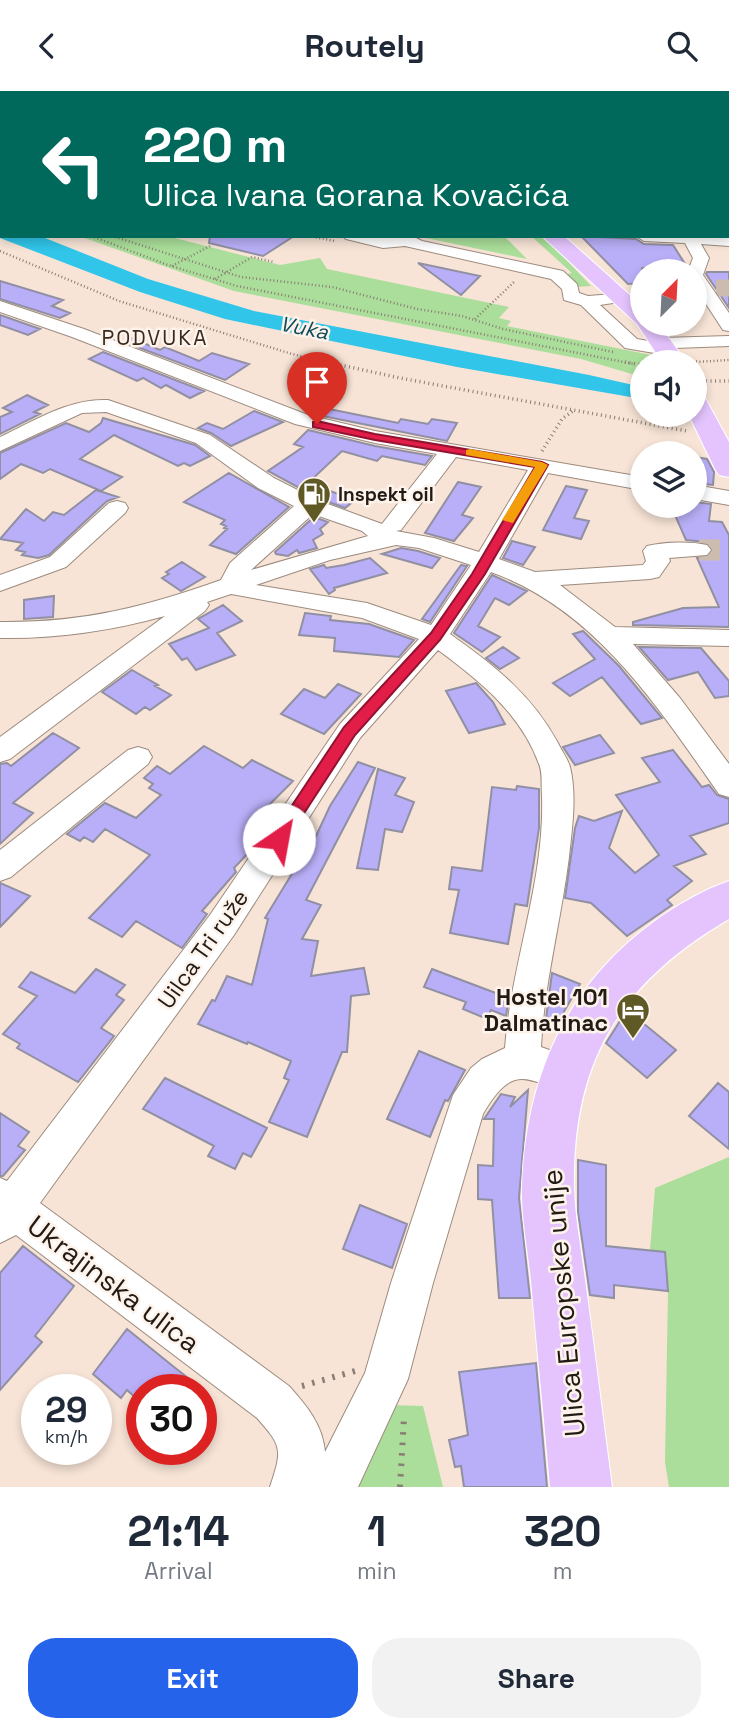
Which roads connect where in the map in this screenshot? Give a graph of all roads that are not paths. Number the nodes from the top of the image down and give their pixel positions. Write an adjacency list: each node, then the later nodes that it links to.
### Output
1 (360, 238): 2 (street)
2 (405, 238): 8 (street)
3 (554, 238): 7 (main road)
4 (668, 238): 5 (street)
5 (691, 240): 6 (street); 11 (street)
6 (729, 241)
7 (620, 297): 8 (street); 10 (main road)
8 (587, 301): 13 (street)
9 (0, 306): 16 (street)
10 (630, 307)
11 (729, 326)
12 (729, 341): 13 (street)
13 (662, 344)
14 (710, 424): 18 (main road)
15 (0, 445): 22 (street)
16 (452, 449): 17 (street); 25 (street)
17 (542, 465): 19 (street); 29 (street, Uilca Tri ruže)
18 (729, 469)
19 (630, 480)
20 (707, 494): 21 (street)
21 (729, 498)
22 (309, 505): 24 (street); 25 (street)
23 (117, 508): 32 (street)
24 (287, 527): 26 (street); 27 (street)
25 (390, 532): 27 (street); 29 (street)
26 (260, 550): 30 (street); 33 (street)
27 (342, 551): 30 (street)
28 (699, 551): 31 (street)
29 (484, 562): 31 (street); 37 (street, Uilca Tri ruže)
30 (286, 568): 33 (street)
31 (532, 580): 36 (street)
32 (0, 584)
33 (224, 588): 34 (street); 37 (street)
34 (157, 619): 35 (street); 39 (street)
35 (0, 631)
36 (611, 635): 38 (street); 41 (street)
37 (436, 636): 44 (street); 45 (street, Uilca Tri ruže)
38 (729, 638)
39 (0, 751)
40 (138, 757): 42 (street)
41 (729, 786)
42 (0, 868)
43 (729, 898): 44 (main road, Ulica Europske unije)
44 (543, 1066): 47 (street); 48 (main road, Ulica Europske unije)
45 (4, 1210): 46 (street, Ukrajinska ulica)
46 (294, 1487)
47 (333, 1487)
48 (581, 1487)

